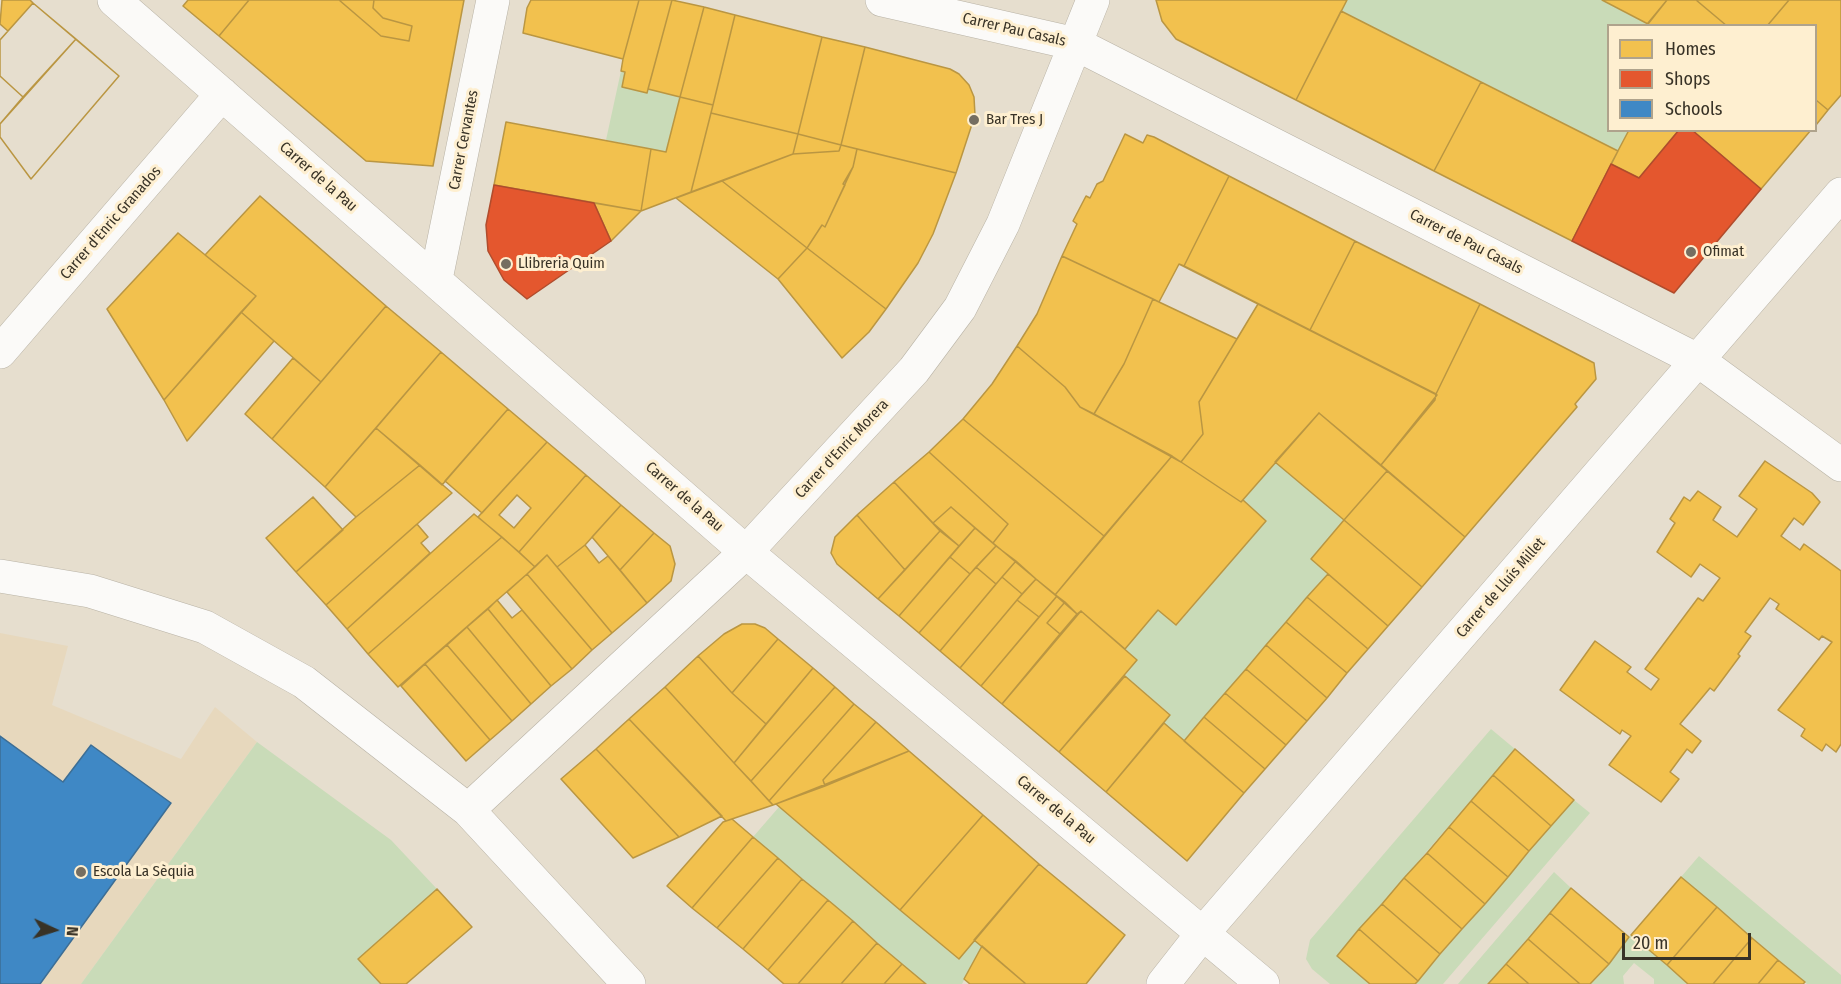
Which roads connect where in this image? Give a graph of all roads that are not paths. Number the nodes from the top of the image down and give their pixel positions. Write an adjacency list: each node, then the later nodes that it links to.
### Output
1 (114, 0): 6 (street, Carrer de la Pau)
2 (493, 0): 8 (street, Carrer Cervantes)
3 (882, 0): 5 (street, Carrer Pau Casals)
4 (1093, 0): 5 (street, Carrer d'Enric Morera)
5 (1076, 44): 10 (street, Carrer de Pau Casals); 12 (street, Carrer d'Enric Morera)
6 (222, 94): 8 (street, Carrer de la Pau); 9 (street, Carrer d'Enric Granados)
7 (1841, 194): 10 (street, Carrer de Lluís Millet)
8 (436, 279): 12 (street, Carrer de la Pau)
9 (0, 352)
10 (1699, 361): 11 (street, Carrer de Pau Casals); 15 (street, Carrer de Lluís Millet)
11 (1841, 465)
12 (746, 552): 14 (street, Carrer d'Enric Morera); 15 (street, Carrer de la Pau)
13 (0, 576): 14 (street)
14 (468, 810): 16 (street)
15 (1203, 933): 17 (street, Carrer de Lluís Millet); 18 (street, Carrer de la Pau)
16 (629, 984)
17 (1162, 984)
18 (1263, 984)

